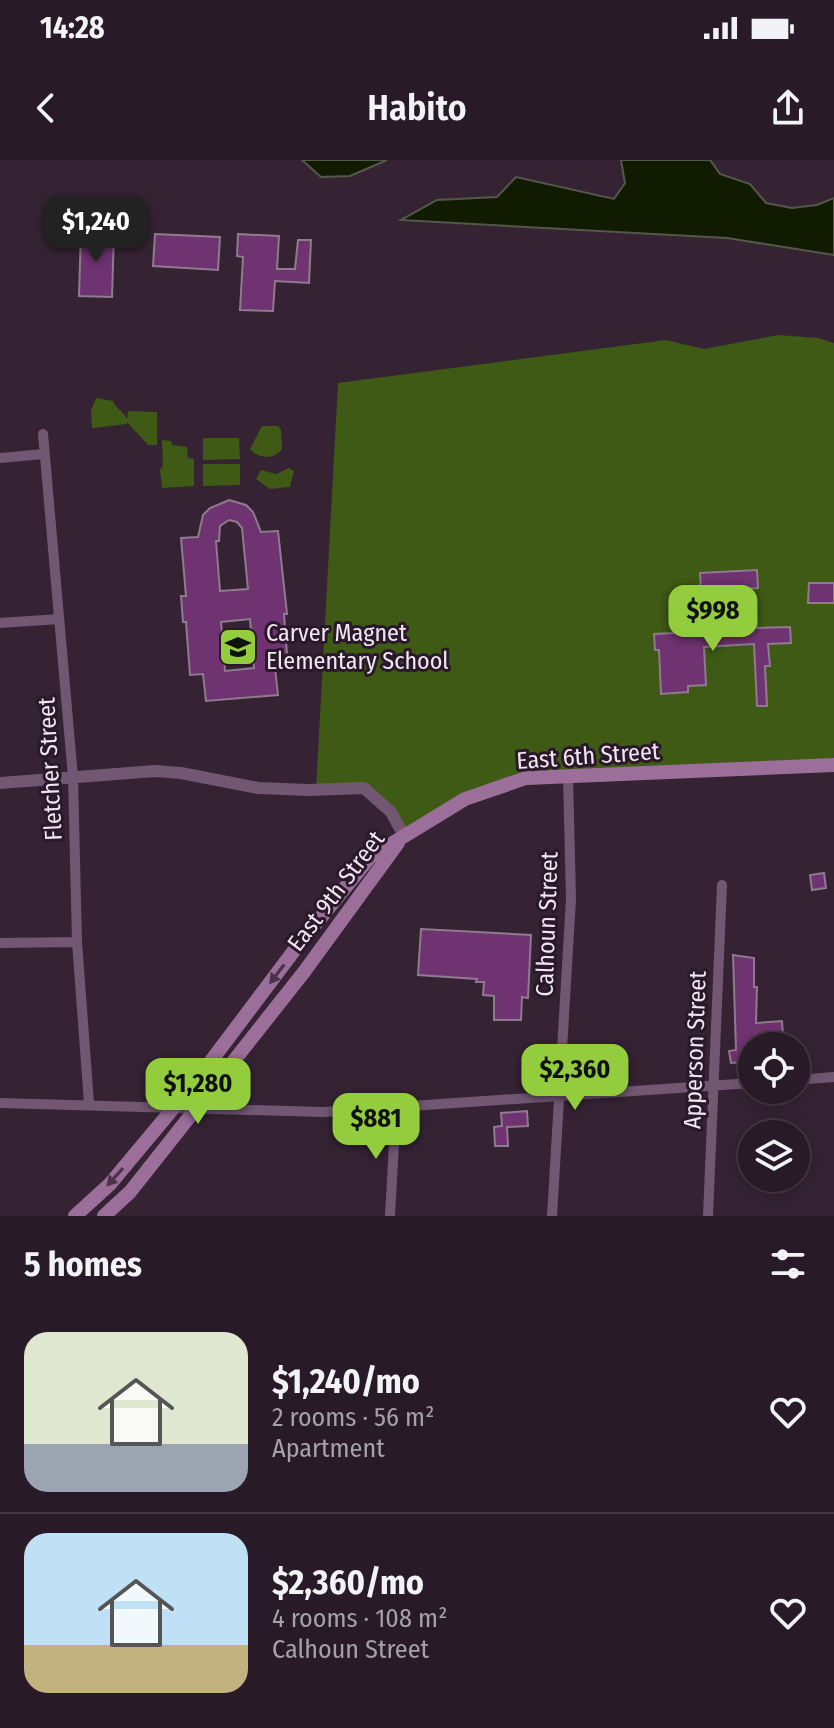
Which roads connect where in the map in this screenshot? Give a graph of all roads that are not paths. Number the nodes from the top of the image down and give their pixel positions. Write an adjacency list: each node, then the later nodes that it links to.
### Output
1 (43, 434): 2 (street, Fletcher Street)
2 (44, 454): 3 (street); 4 (street, Fletcher Street)
3 (0, 458)
4 (59, 619): 5 (street); 8 (street, Fletcher Street)
5 (0, 623)
6 (834, 765): 7 (main road, East 6th Street)
7 (568, 776): 10 (main road, East 6th Street); 18 (street, Calhoun Street)
8 (73, 777): 9 (street); 10 (street); 12 (street, Fletcher Street)
9 (0, 783)
10 (404, 836): 22 (main road, East 9th Street, one-way to 22); 23 (main road, East 9th Street)
11 (722, 885): 17 (street, Apperson Street)
12 (77, 942): 13 (street); 20 (street, Fletcher Street)
13 (0, 943)
14 (834, 1077): 15 (street)
15 (810, 1079)
16 (738, 1084): 17 (street)
17 (714, 1086): 18 (street); 28 (street, Apperson Street)
18 (559, 1096): 21 (street); 27 (street, Calhoun Street)
19 (0, 1103): 20 (street)
20 (89, 1103): 22 (street)
21 (396, 1107): 23 (street); 26 (street)
22 (174, 1108): 23 (street); 24 (main road, East 9th Street, one-way to 24)
23 (194, 1109): 25 (main road, East 9th Street)
24 (75, 1216)
25 (104, 1216)
26 (390, 1216)
27 (552, 1216)
28 (708, 1216)

